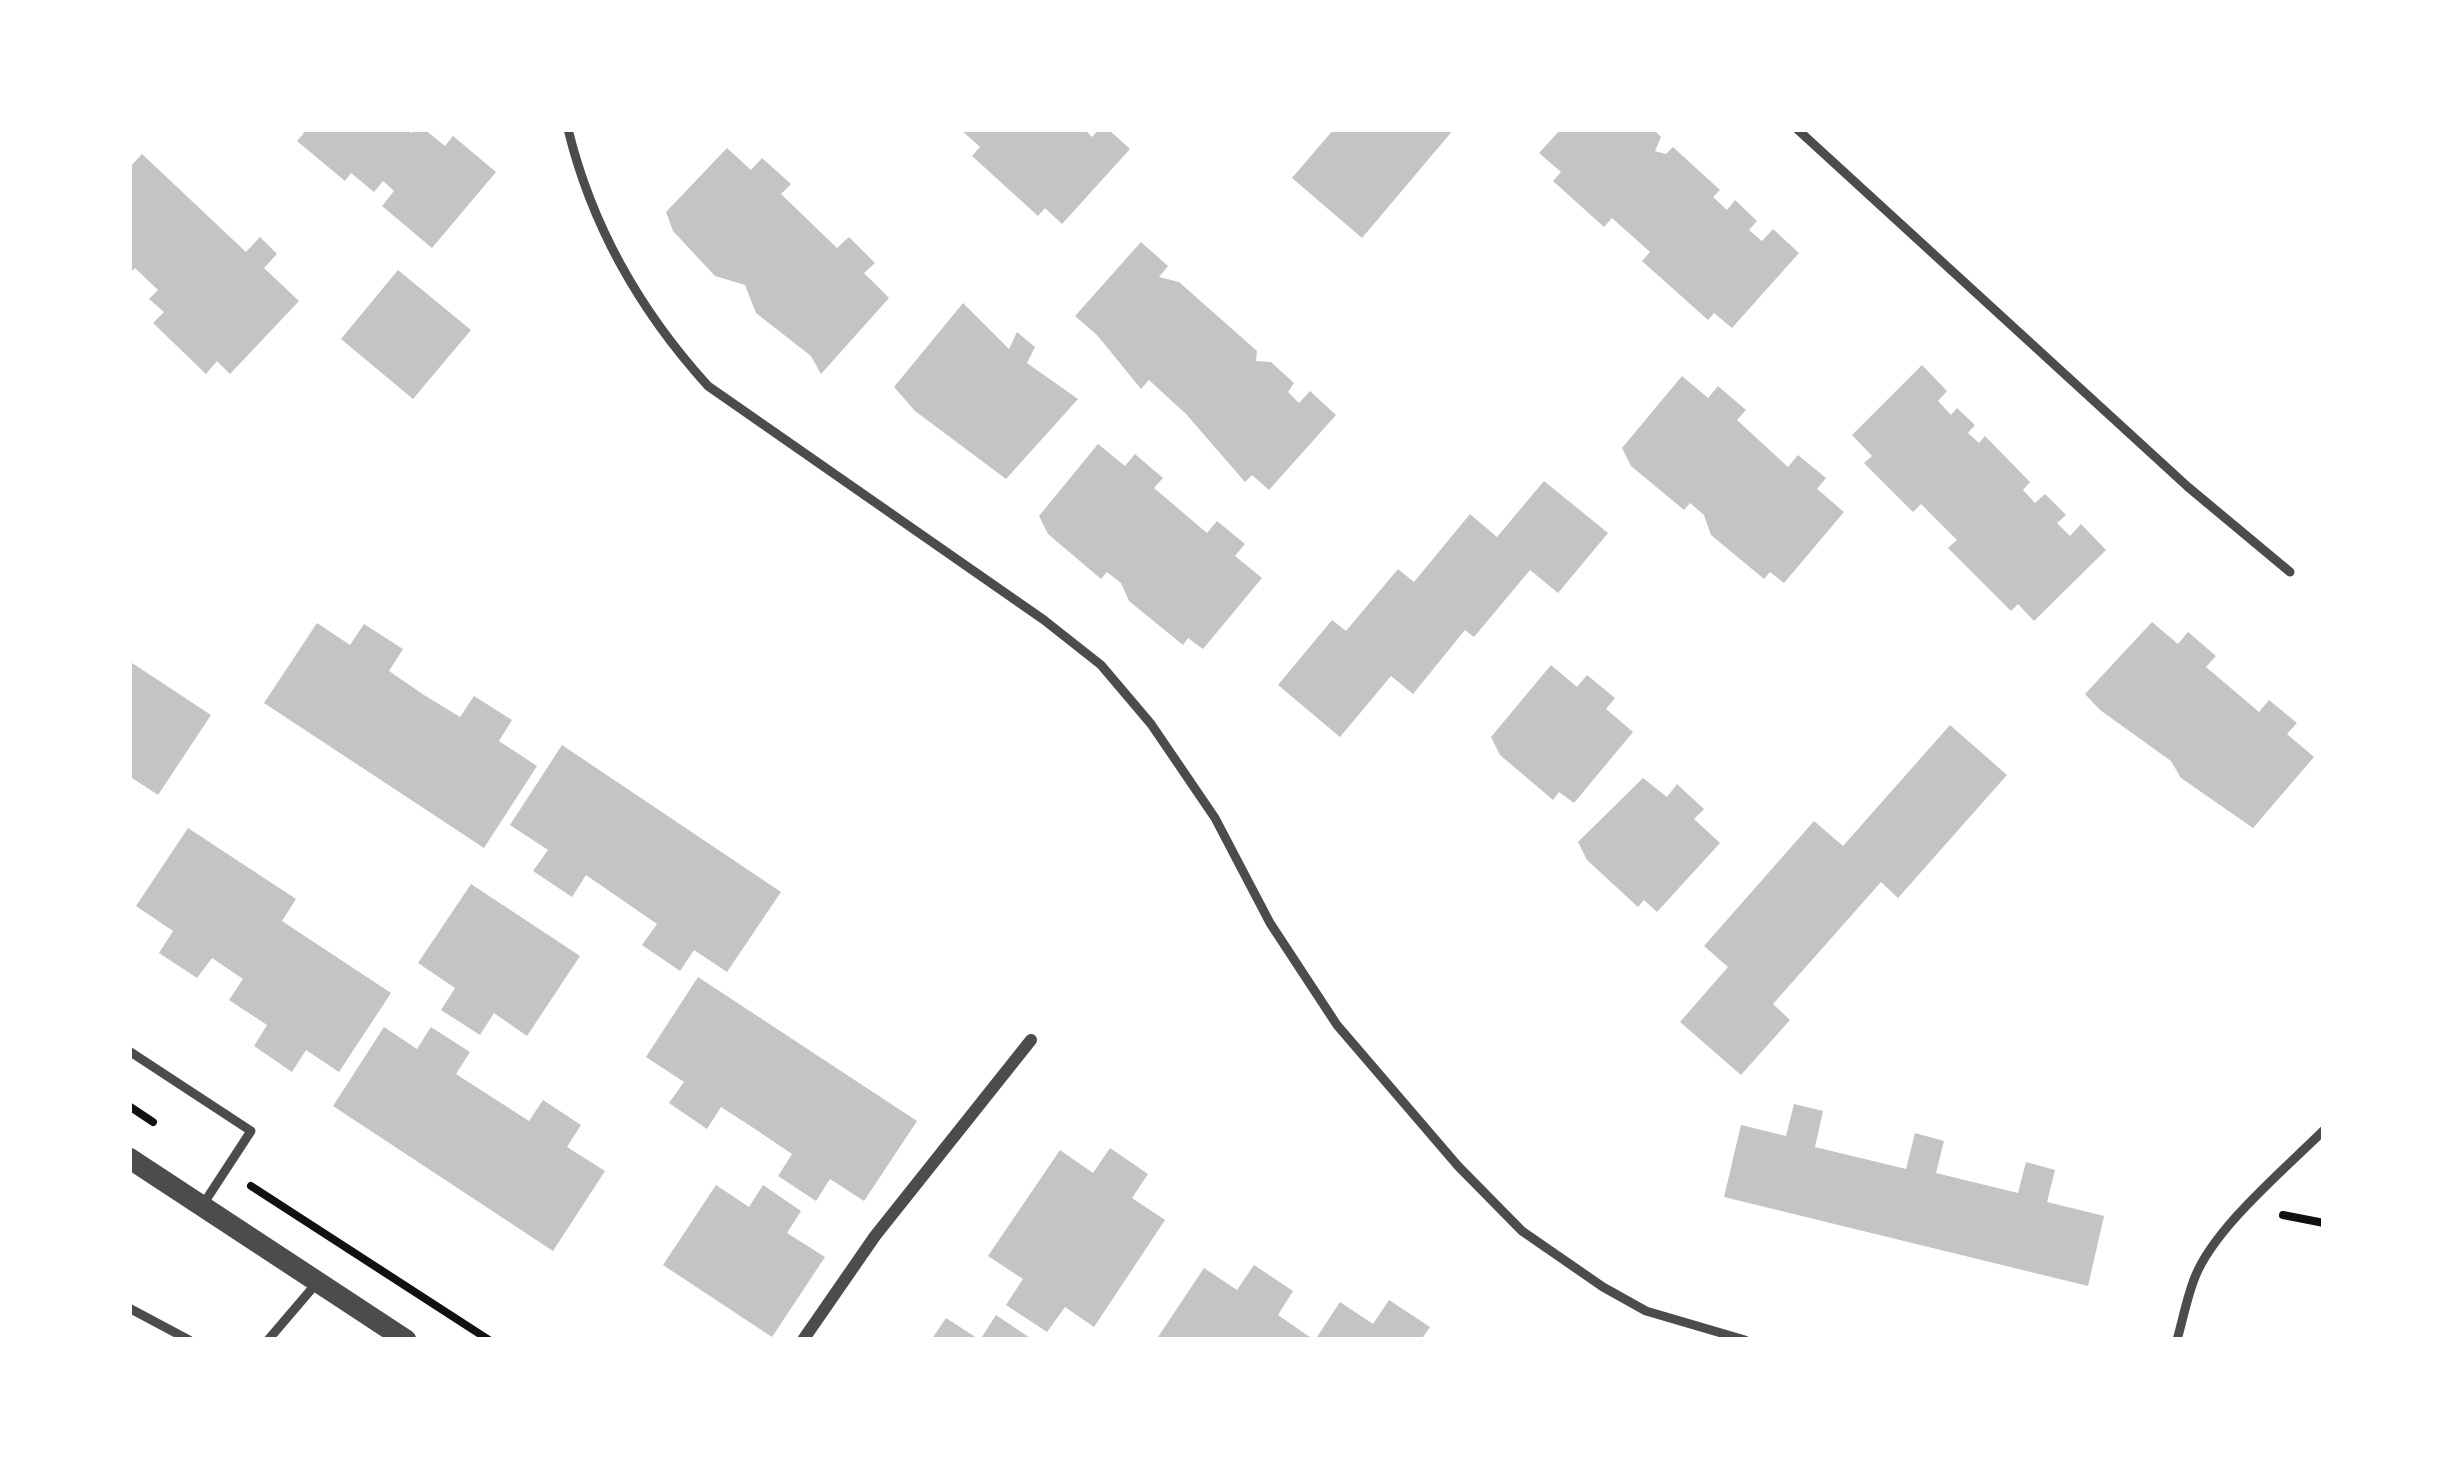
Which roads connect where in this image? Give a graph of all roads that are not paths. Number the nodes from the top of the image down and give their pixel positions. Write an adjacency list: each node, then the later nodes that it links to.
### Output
1 (568, 129): 15 (lane)
2 (1797, 129): 3 (lane)
3 (2290, 572)
4 (1030, 1040): 14 (street)
5 (129, 1051): 8 (lane)
6 (2324, 1130): 16 (lane)
7 (129, 1158): 8 (street)
8 (202, 1206): 9 (street)
9 (319, 1282): 12 (lane); 13 (street)
10 (129, 1308): 11 (lane)
11 (190, 1340)
12 (268, 1340)
13 (406, 1340)
14 (802, 1340)
15 (1745, 1340)
16 (2177, 1340)

